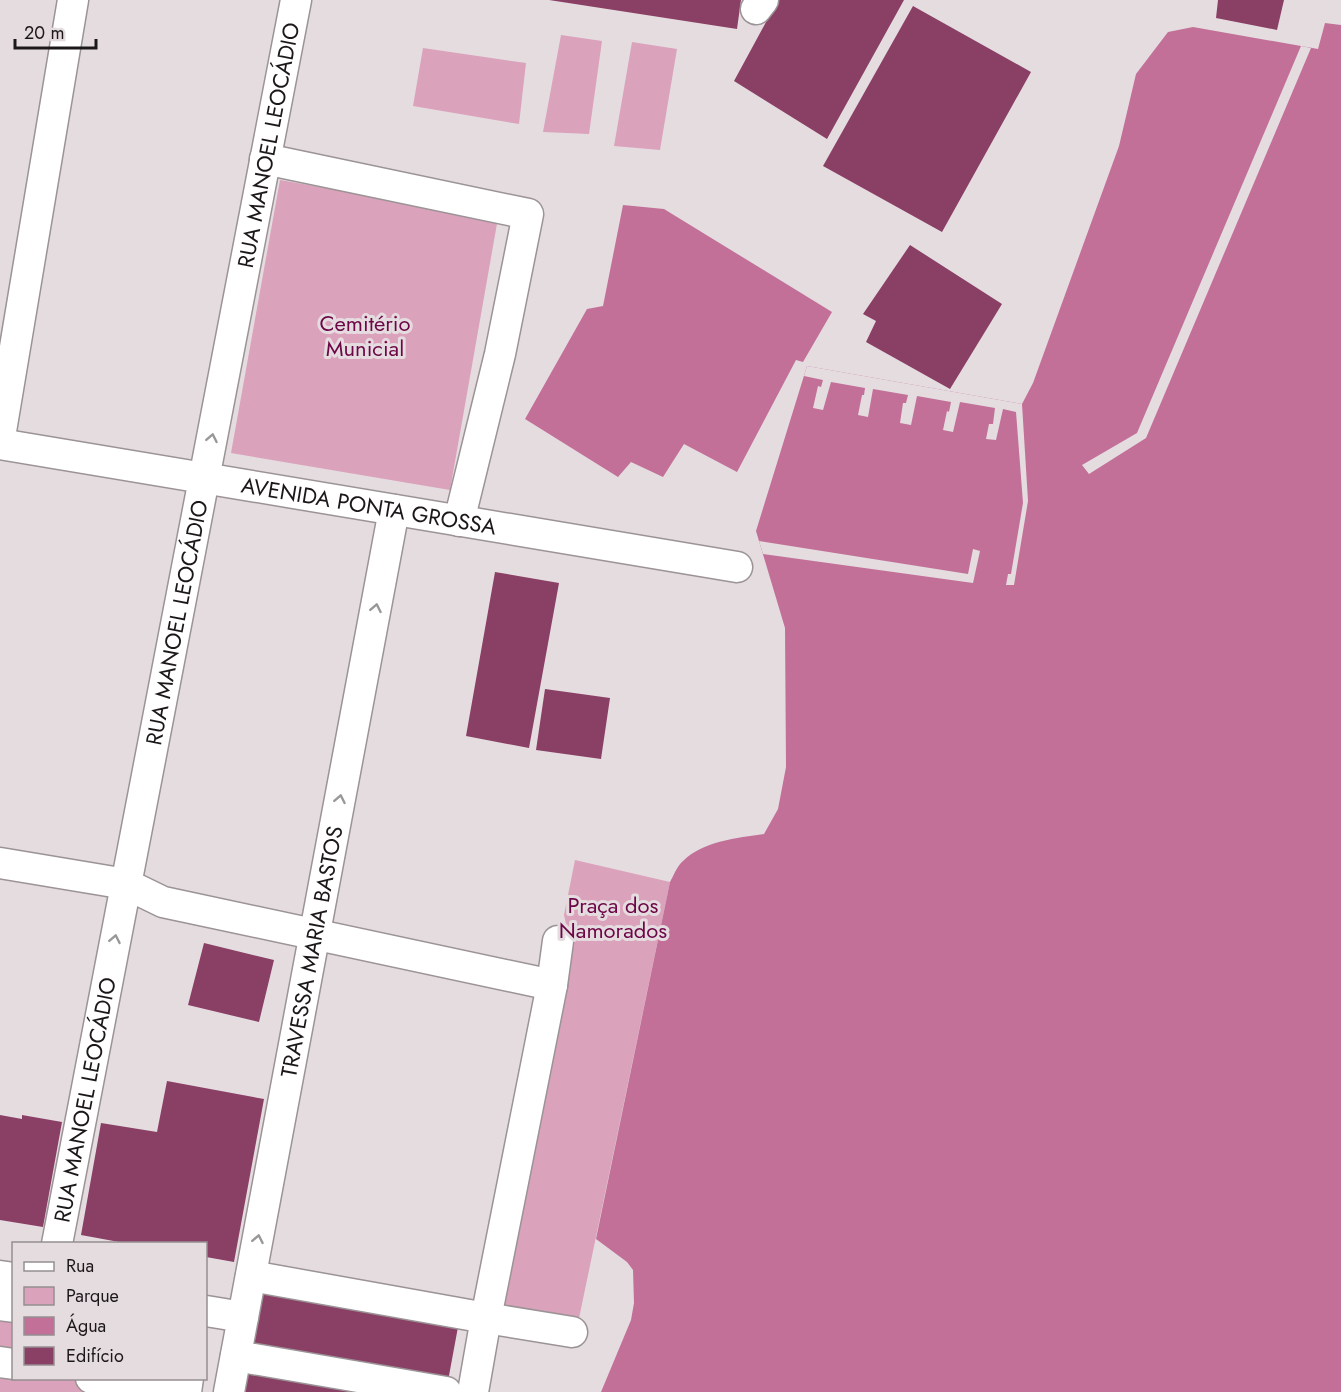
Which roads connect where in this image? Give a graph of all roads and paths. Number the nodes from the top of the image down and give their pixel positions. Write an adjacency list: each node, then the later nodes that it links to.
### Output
1 (73, 0): 4 (street)
2 (296, 0): 3 (street, RUA MANOEL LEOCÁDIO)
3 (265, 159): 6 (street, RUA MANOEL LEOCÁDIO, one-way to 3); 8 (street)
4 (0, 437)
5 (0, 444): 6 (street, AVENIDA PONTA GROSSA)
6 (204, 478): 7 (street, AVENIDA PONTA GROSSA); 11 (street, RUA MANOEL LEOCÁDIO)
7 (394, 510): 8 (street, AVENIDA PONTA GROSSA); 12 (street, TRAVESSA MARIA BASTOS, one-way to 7)
8 (459, 521): 9 (street, AVENIDA PONTA GROSSA)
9 (737, 567)
10 (0, 863): 11 (street)
11 (126, 884): 12 (street); 15 (street, RUA MANOEL LEOCÁDIO, one-way to 11)
12 (315, 935): 14 (street); 16 (street, TRAVESSA MARIA BASTOS, one-way to 12)
13 (558, 940): 14 (street)
14 (552, 985): 19 (street)
15 (57, 1242)
16 (250, 1276): 18 (street, TRAVESSA MARIA BASTOS); 19 (street)
17 (207, 1311): 18 (street)
18 (243, 1317): 21 (street, TRAVESSA MARIA BASTOS)
19 (486, 1318): 20 (street); 26 (street)
20 (572, 1332)
21 (236, 1356): 24 (street, TRAVESSA MARIA BASTOS); 25 (street)
22 (107, 1380): 23 (street)
23 (166, 1392)
24 (229, 1392)
25 (446, 1392)
26 (473, 1392)

